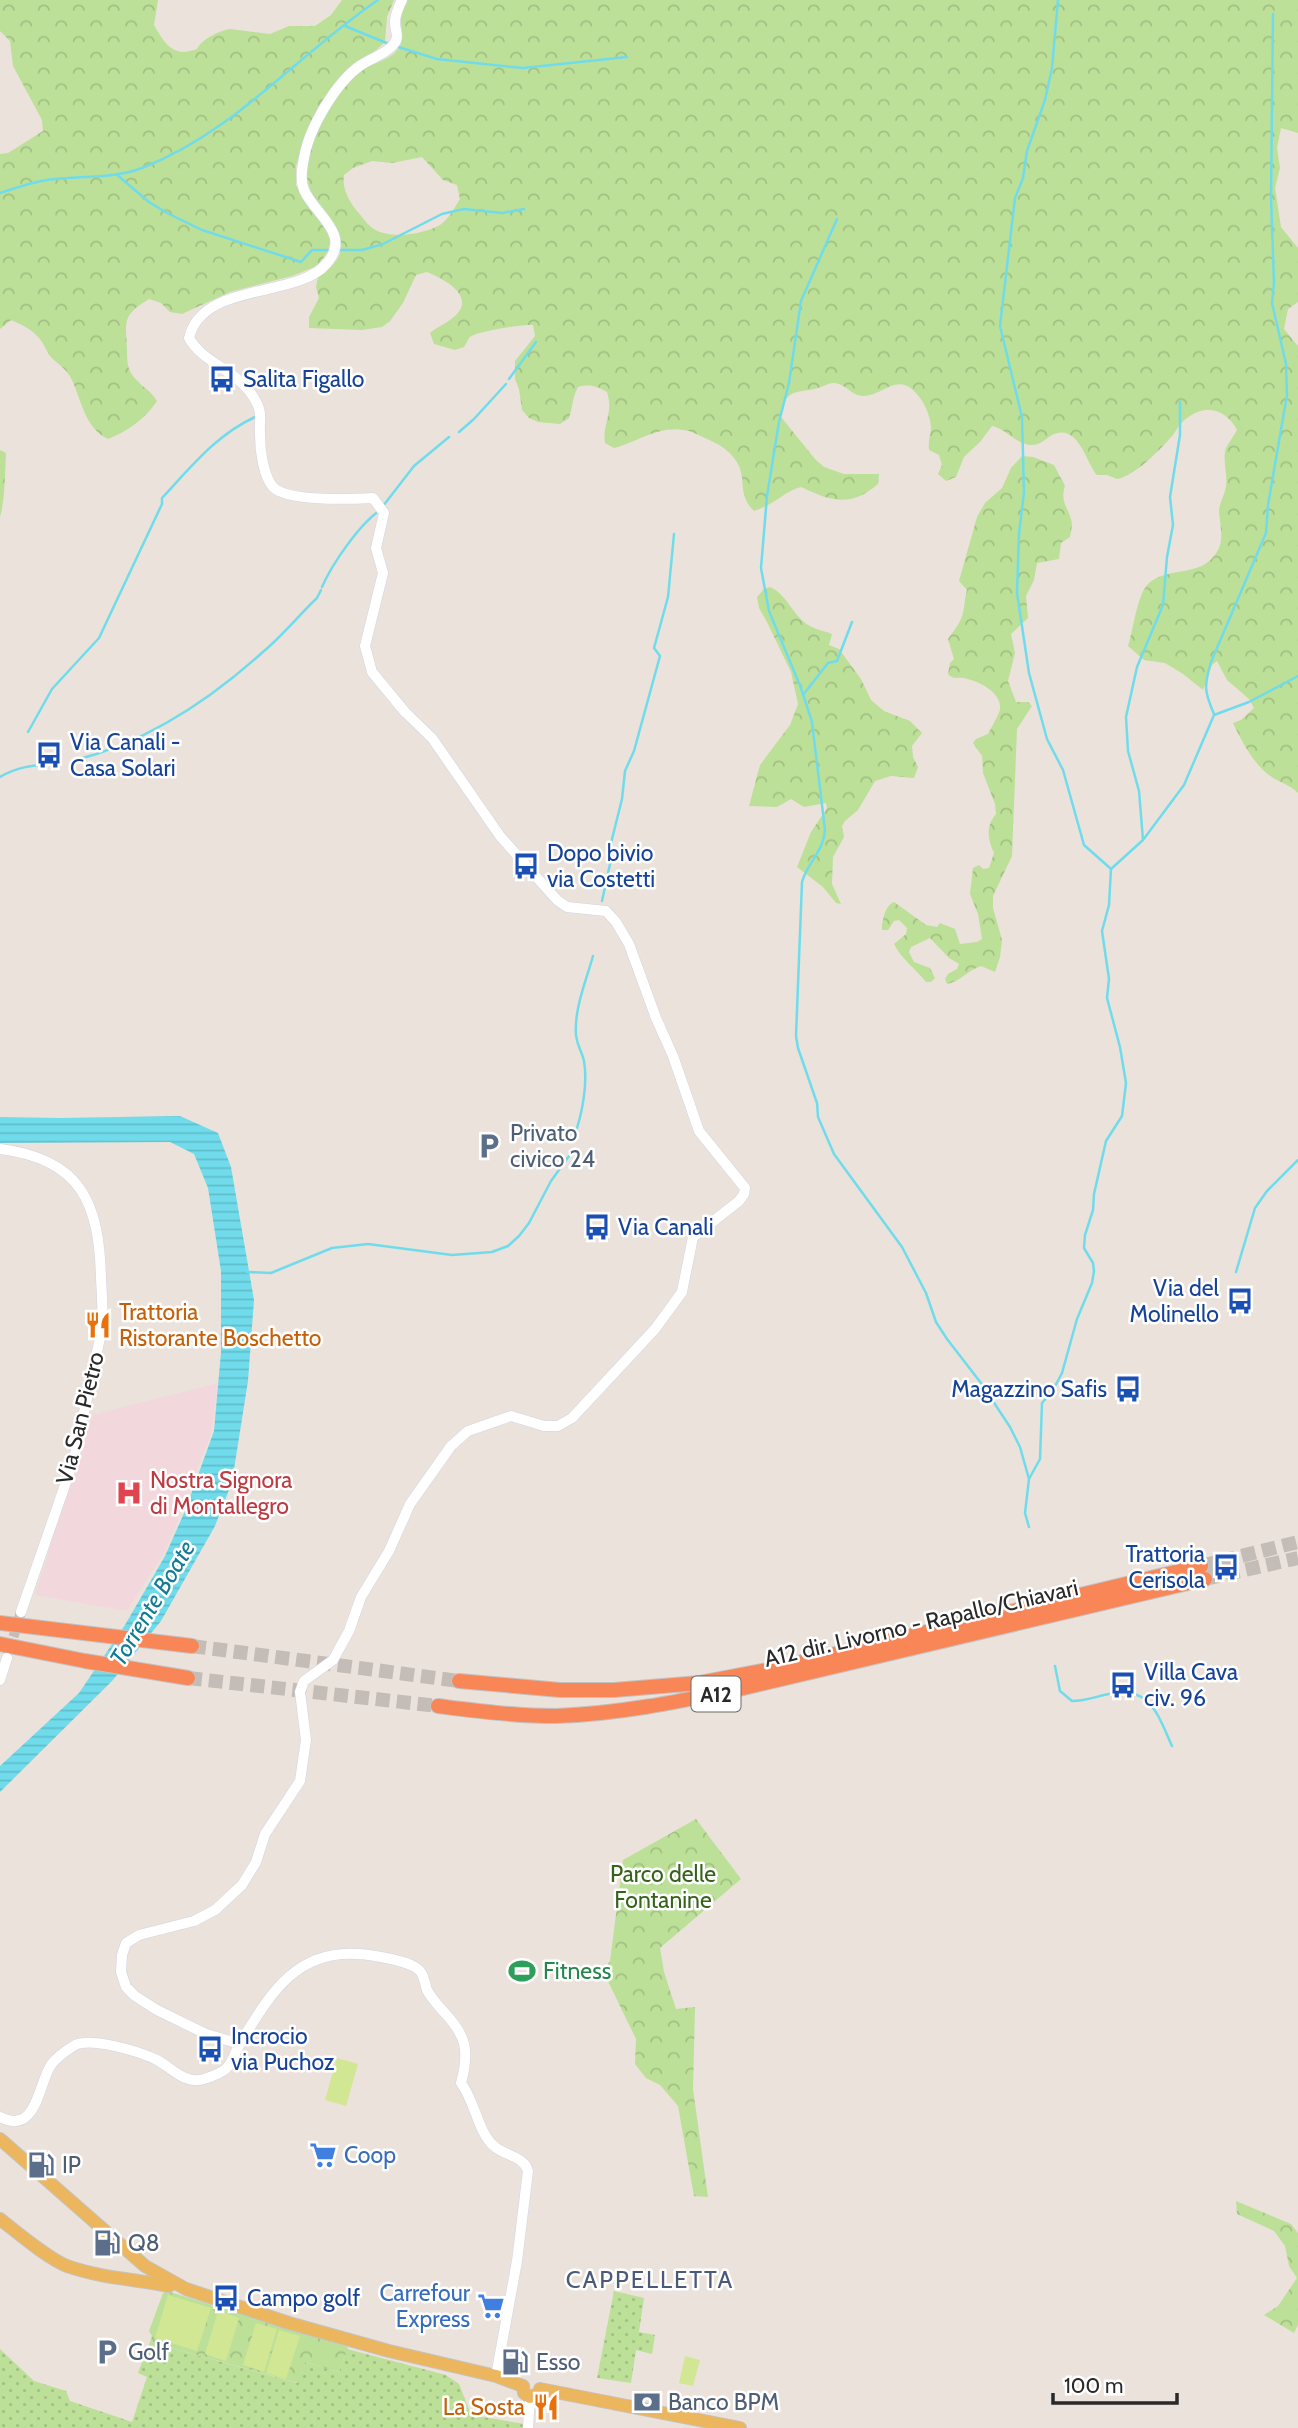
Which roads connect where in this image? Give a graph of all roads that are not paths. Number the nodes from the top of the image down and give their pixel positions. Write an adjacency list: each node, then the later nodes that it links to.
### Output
1 (402, 0): 14 (street)
2 (0, 1149): 4 (street, Via San Pietro)
3 (1203, 1572): 6 (highway, A12)
4 (21, 1612)
5 (0, 1623): 8 (highway)
6 (987, 1624): 12 (highway, A12); 13 (highway, A12 dir. Livorno - Rapallo/Chiavari / A12)
7 (0, 1644): 10 (highway)
8 (192, 1646)
9 (7, 1658): 11 (street)
10 (188, 1678)
11 (0, 1680)
12 (459, 1681)
13 (439, 1706)
14 (240, 2044): 15 (street); 19 (street)
15 (0, 2117)
16 (0, 2139): 18 (main road)
17 (0, 2219): 18 (main road)
18 (186, 2289): 19 (main road)
19 (496, 2376): 20 (main road)
20 (531, 2390): 21 (street); 22 (main road)
21 (528, 2428)
22 (740, 2428)

